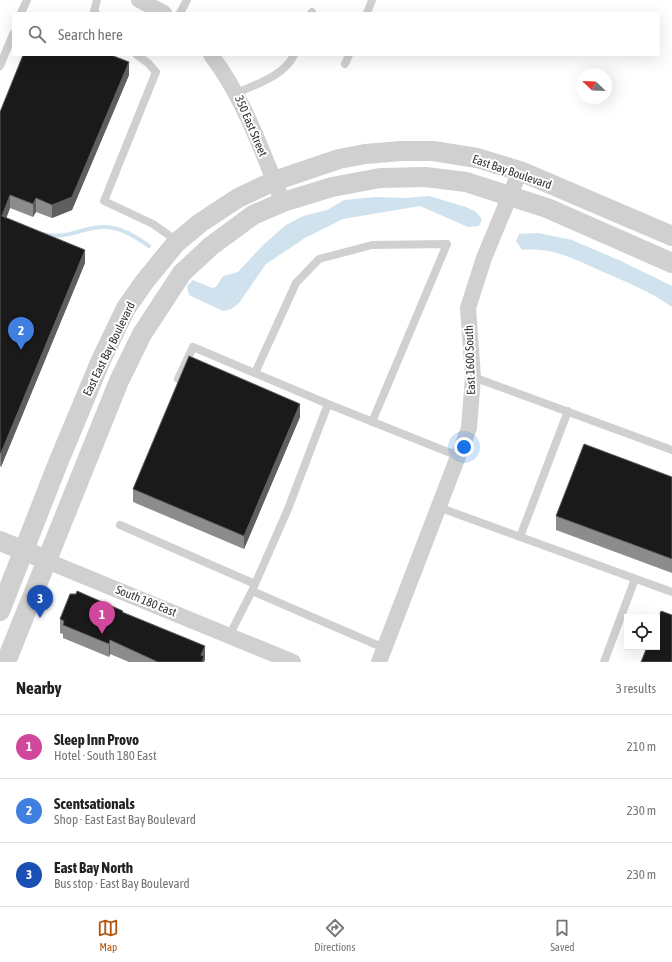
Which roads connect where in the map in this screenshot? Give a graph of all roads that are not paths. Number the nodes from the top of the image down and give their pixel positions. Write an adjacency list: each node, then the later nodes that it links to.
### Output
1 (27, 0): 6 (lane)
2 (97, 0): 7 (lane)
3 (139, 0): 8 (street)
4 (187, 0): 9 (lane)
5 (372, 0): 10 (lane)
6 (21, 12)
7 (95, 12)
8 (162, 12)
9 (181, 12)
10 (367, 12)
11 (12, 36): 17 (lane)
12 (138, 56): 24 (lane)
13 (212, 56): 18 (street, 350 East Street)
14 (293, 56): 18 (lane)
15 (349, 56): 16 (lane)
16 (345, 64)
17 (0, 66)
18 (237, 93): 20 (street, 350 East Street)
19 (520, 172): 20 (street, East Bay Boulevard); 21 (street, East 1600 South); 23 (street, East Bay Boulevard)
20 (274, 181): 22 (street, 350 East Street); 24 (street, East East Bay Boulevard)
21 (510, 197): 22 (street, East Bay Boulevard); 25 (street, East Bay Boulevard); 27 (street, East 1600 South)
22 (283, 202): 39 (street, East East Bay Boulevard)
23 (672, 236)
24 (178, 242): 38 (street, East East Bay Boulevard)
25 (672, 263)
26 (255, 373): 28 (lane); 29 (lane); 31 (lane)
27 (473, 377): 30 (lane); 33 (street, East 1600 South)
28 (178, 379)
29 (328, 404): 31 (lane); 41 (lane)
30 (568, 411): 32 (lane); 36 (lane)
31 (372, 422): 33 (lane)
32 (672, 450)
33 (458, 456): 34 (street, East 1600 South)
34 (438, 507): 36 (lane); 45 (street, East 1600 South)
35 (120, 525): 41 (lane)
36 (520, 537): 40 (lane)
37 (0, 541): 38 (street, South 180 East)
38 (25, 551): 39 (street, South 180 East); 43 (street)
39 (47, 561): 44 (street, South 180 East); 46 (street)
40 (635, 579): 42 (lane); 48 (lane)
41 (254, 587): 44 (lane); 45 (lane)
42 (672, 592)
43 (0, 611)
44 (229, 636): 47 (street, South 180 East)
45 (381, 655)
46 (6, 662)
47 (293, 662)
48 (604, 662)

